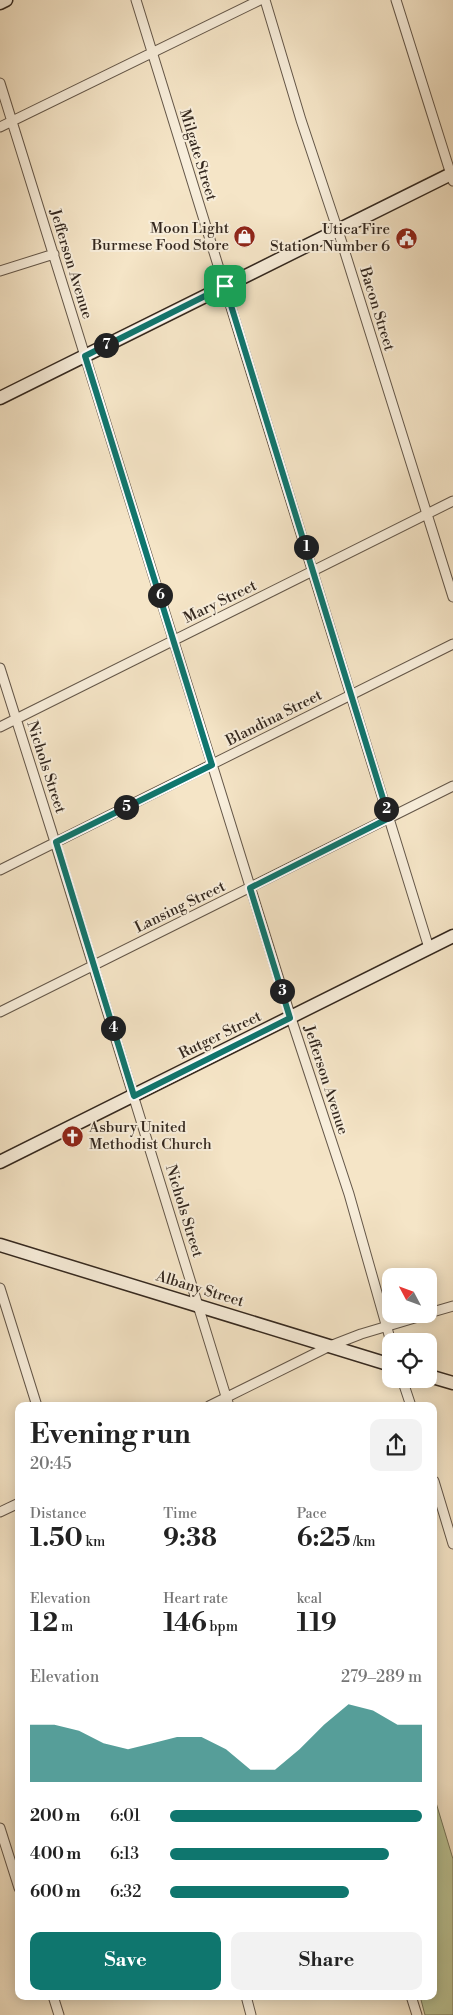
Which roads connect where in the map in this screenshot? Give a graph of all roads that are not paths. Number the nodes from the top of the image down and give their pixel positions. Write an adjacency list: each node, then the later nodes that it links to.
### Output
1 (6, 0): 6 (street)
2 (136, 0): 7 (street, Milgate Street)
3 (260, 0): 7 (street)
4 (265, 0): 12 (street, Bacon Street)
5 (396, 0): 11 (street)
6 (0, 3)
7 (152, 53): 9 (street); 15 (street, Milgate Street)
8 (0, 83): 9 (street, Jefferson Avenue)
9 (12, 121): 10 (street); 13 (street, Jefferson Avenue)
10 (0, 127)
11 (452, 176): 12 (street)
12 (338, 230): 15 (street); 19 (street, Bacon Street)
13 (54, 254): 14 (street); 16 (street, Jefferson Avenue)
14 (0, 271)
15 (225, 286): 16 (street); 20 (street, Milgate Street)
16 (85, 356): 17 (street); 22 (street, Jefferson Avenue)
17 (0, 398)
18 (453, 501): 19 (street, Mary Street)
19 (427, 514): 20 (street, Mary Street); 21 (street, Bacon Street)
20 (313, 571): 22 (street, Mary Street); 25 (street, Milgate Street)
21 (453, 597)
22 (173, 640): 26 (street, Mary Street); 28 (street, Jefferson Avenue)
23 (453, 644): 25 (street, Blandina Street)
24 (0, 668): 26 (street, Nichols Street)
25 (351, 695): 28 (street, Blandina Street); 30 (street, Milgate Street)
26 (16, 719): 27 (street, Mary Street); 31 (street, Nichols Street)
27 (0, 727)
28 (212, 765): 31 (street, Blandina Street); 33 (street, Jefferson Avenue)
29 (453, 786): 30 (street, Lansing Street)
30 (389, 818): 33 (street, Lansing Street); 35 (street, Milgate Street)
31 (56, 842): 32 (street, Blandina Street); 36 (street, Nichols Street)
32 (0, 870)
33 (250, 888): 36 (street, Lansing Street); 38 (street, Jefferson Avenue)
34 (453, 936): 35 (street, Rutger Street)
35 (429, 948): 38 (street, Rutger Street)
36 (94, 965): 37 (street, Lansing Street); 39 (street, Nichols Street)
37 (0, 1012)
38 (290, 1018): 39 (street, Rutger Street); 47 (street, Jefferson Avenue)
39 (134, 1096): 40 (street, Rutger Street); 43 (street, Nichols Street)
40 (0, 1162)
41 (0, 1245): 43 (street, Albany Street)
42 (0, 1288): 54 (street)
43 (197, 1305): 49 (street, Albany Street); 55 (street, Nichols Street)
44 (453, 1306): 45 (street)
45 (438, 1311)
46 (400, 1323): 47 (street)
47 (387, 1327): 48 (street, Jefferson Avenue); 49 (street)
48 (389, 1333)
49 (330, 1346): 50 (street, Albany Street); 55 (street)
50 (382, 1362)
51 (437, 1378): 52 (street)
52 (453, 1382)
53 (405, 1388): 56 (street)
54 (36, 1402)
55 (227, 1402)
56 (410, 1402)
57 (437, 1491): 60 (street)
58 (15, 1505): 59 (street)
59 (0, 1512)
60 (453, 1544)
61 (0, 1828): 62 (street)
62 (15, 1875)
63 (54, 2000): 66 (street)
64 (247, 2000): 67 (street)
65 (412, 2000): 68 (street)
66 (59, 2015)
67 (251, 2015)
68 (417, 2015)

